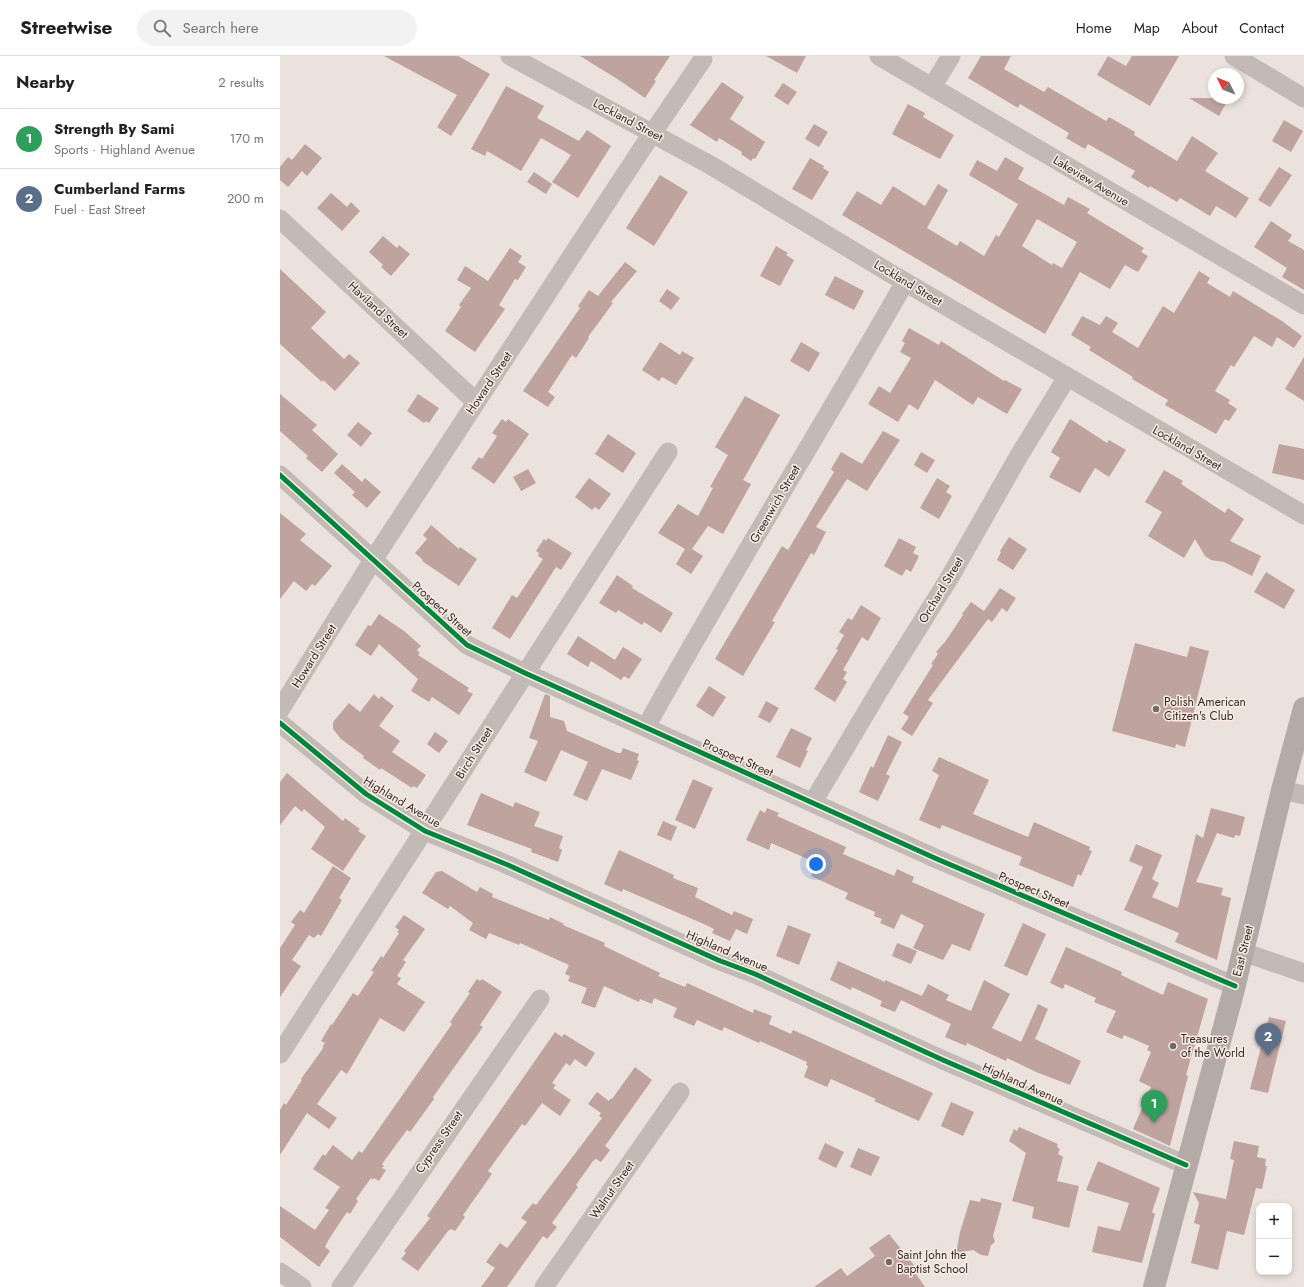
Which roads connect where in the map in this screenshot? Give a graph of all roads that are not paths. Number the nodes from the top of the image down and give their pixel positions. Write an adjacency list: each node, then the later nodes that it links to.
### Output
1 (510, 56): 8 (street, Lockland Street)
2 (878, 56): 6 (street, Lakeview Avenue)
3 (951, 56): 6 (street)
4 (1234, 56): 7 (street)
5 (703, 59): 8 (street, Howard Street)
6 (932, 87): 11 (street, Lakeview Avenue)
7 (1304, 98)
8 (653, 133): 10 (street, Lockland Street); 13 (street, Howard Street)
9 (280, 219): 13 (street, Haviland Street)
10 (905, 282): 12 (street, Lockland Street); 22 (street, Greenwich Street)
11 (1304, 305)
12 (1067, 377): 16 (street, Lockland Street); 25 (street, Orchard Street)
13 (476, 402): 17 (street, Howard Street)
14 (668, 452): 18 (street, Birch Street)
15 (280, 474): 17 (street, Prospect Street)
16 (1304, 515)
17 (373, 560): 18 (street, Prospect Street); 20 (street, Howard Street)
18 (525, 674): 22 (street, Prospect Street); 26 (street, Birch Street)
19 (1304, 708): 23 (main road, East Street)
20 (280, 710)
21 (280, 723): 26 (street, Highland Avenue)
22 (646, 727): 25 (street, Prospect Street)
23 (1282, 790): 24 (street); 27 (main road, East Street)
24 (1304, 795)
25 (813, 802): 29 (street, Prospect Street)
26 (426, 830): 31 (street, Birch Street); 33 (street, Highland Avenue)
27 (1243, 952): 28 (street); 29 (main road, East Street)
28 (1304, 973)
29 (1235, 986): 33 (main road, East Street)
30 (540, 999): 36 (street, Cypress Street)
31 (280, 1054)
32 (680, 1092): 37 (street, Walnut Street)
33 (1186, 1165): 38 (main road, East Street)
34 (280, 1272): 35 (street)
35 (302, 1287)
36 (340, 1287)
37 (544, 1287)
38 (1154, 1287)

